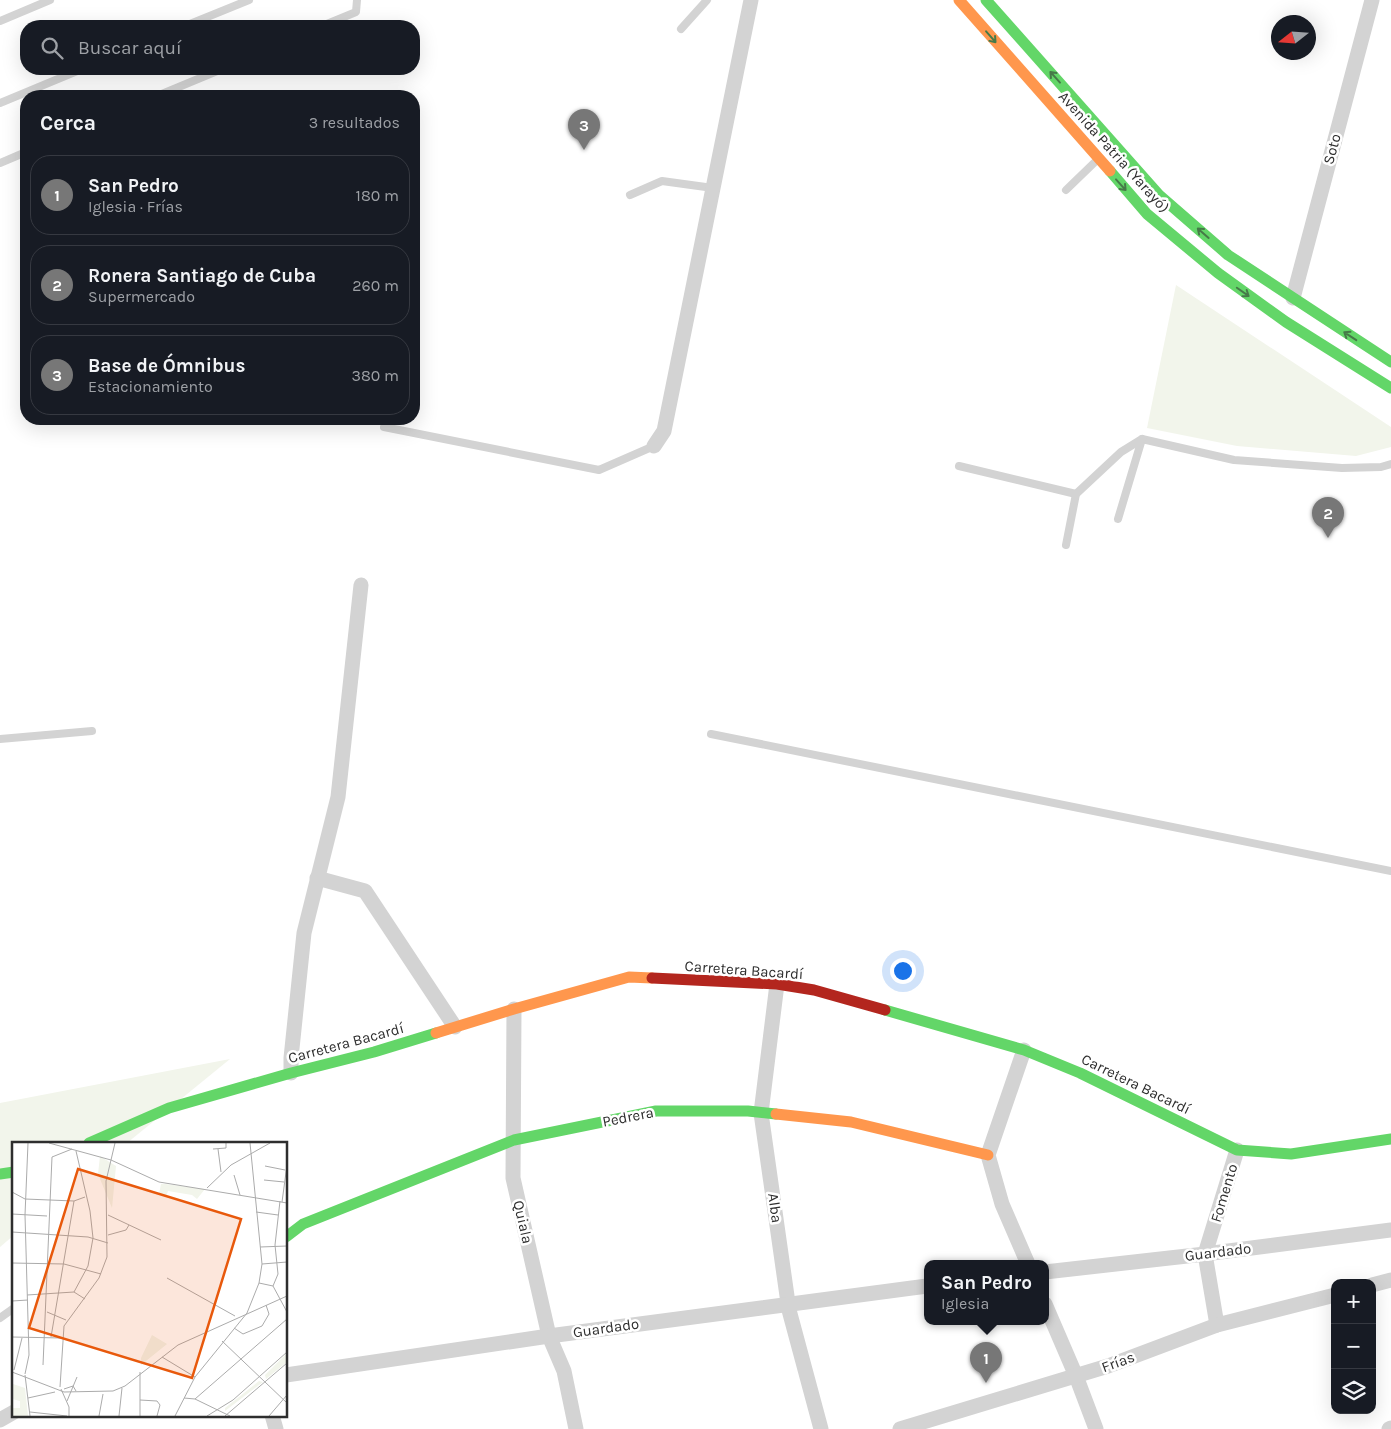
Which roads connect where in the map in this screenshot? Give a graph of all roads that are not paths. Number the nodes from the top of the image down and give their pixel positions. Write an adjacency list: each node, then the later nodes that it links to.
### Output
1 (50, 0): 9 (lane)
2 (249, 0): 10 (lane)
3 (357, 0): 11 (lane)
4 (707, 0): 12 (lane)
5 (751, 0): 22 (street)
6 (959, 0): 20 (street, Avenida Patria (Yarayó), one-way to 20)
7 (986, 0): 25 (street, Avenida Patria (Yarayó), one-way to 7)
8 (1372, 0): 25 (street, Soto)
9 (0, 20)
10 (200, 20)
11 (337, 20)
12 (681, 29)
13 (68, 75): 15 (lane)
14 (208, 75): 16 (lane)
15 (31, 90)
16 (171, 90)
17 (20, 95): 18 (lane)
18 (0, 103)
19 (20, 155): 21 (lane)
20 (1098, 159): 23 (lane); 27 (street, Avenida Patria (Yarayó), one-way to 27)
21 (0, 163)
22 (713, 188): 24 (lane); 30 (street)
23 (1066, 190)
24 (630, 195)
25 (1292, 298): 26 (street, Avenida Patria (Yarayó), one-way to 25)
26 (1391, 362)
27 (1391, 388)
28 (384, 427): 30 (lane)
29 (1142, 439): 31 (lane); 33 (lane); 34 (lane)
30 (654, 446)
31 (1391, 464)
32 (959, 466): 33 (lane)
33 (1076, 494): 35 (lane)
34 (1118, 519)
35 (1066, 545)
36 (361, 585): 41 (street)
37 (92, 731): 39 (lane)
38 (710, 734): 40 (lane)
39 (0, 739)
40 (1391, 871)
41 (317, 878): 44 (street); 46 (street)
42 (777, 984): 43 (street, Carretera Bacardí); 45 (street, Carretera Bacardí); 47 (street, Alba)
43 (514, 1009): 44 (street, Carretera Bacardí); 48 (street, Quiala)
44 (455, 1027): 46 (street, Carretera Bacardí)
45 (1024, 1050): 51 (street, Carretera Bacardí); 52 (street)
46 (291, 1073): 49 (street, Carretera Bacardí)
47 (761, 1113): 48 (street, Pedrera); 52 (street, Pedrera); 62 (street, Alba)
48 (514, 1140): 54 (street, Pedrera); 67 (street, Quiala)
49 (91, 1142)
50 (1390, 1143): 51 (street, Carretera Bacardí)
51 (1237, 1150): 55 (street, Fomento)
52 (988, 1155): 56 (street)
53 (1391, 1230): 55 (street, Guardado)
54 (288, 1235)
55 (1205, 1254): 57 (street, Guardado); 66 (street, Fomento)
56 (1026, 1260)
57 (1049, 1272)
58 (1391, 1280): 59 (street)
59 (1376, 1284)
60 (924, 1286): 62 (street, Guardado)
61 (1331, 1295): 66 (street, Frías)
62 (788, 1303): 67 (street, Guardado); 75 (street, Alba)
63 (12, 1309): 65 (lane)
64 (1049, 1313): 69 (street)
65 (0, 1318)
66 (1217, 1325): 69 (street, Frías)
67 (549, 1336): 68 (street, Guardado); 74 (street, Quiala)
68 (288, 1375)
69 (1076, 1376): 76 (street, Frías); 77 (street)
70 (12, 1413): 72 (street)
71 (272, 1416): 73 (street)
72 (0, 1420)
73 (276, 1429)
74 (576, 1429)
75 (821, 1429)
76 (900, 1429)
77 (1096, 1429)

